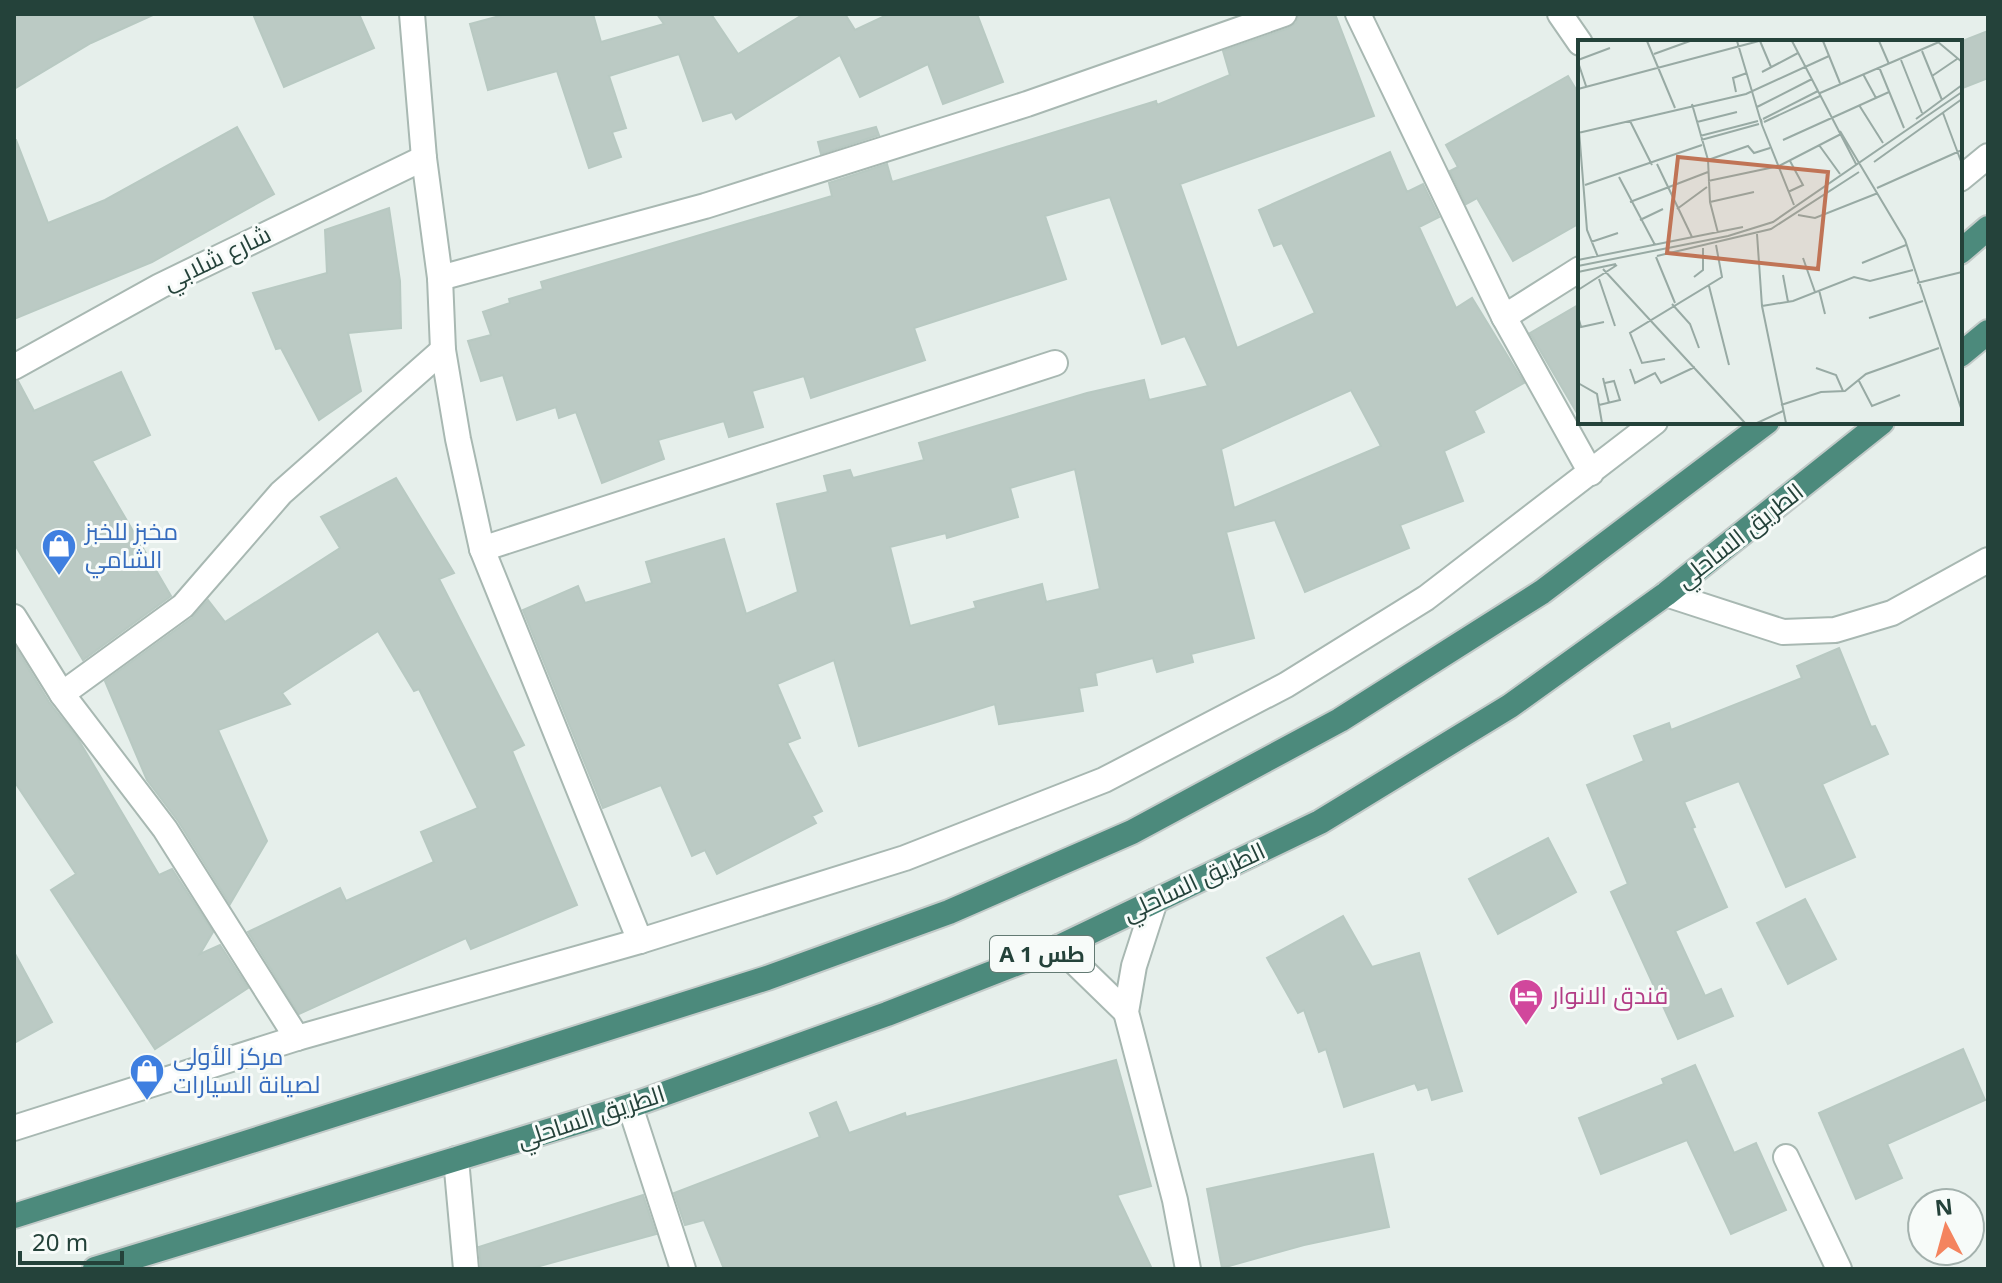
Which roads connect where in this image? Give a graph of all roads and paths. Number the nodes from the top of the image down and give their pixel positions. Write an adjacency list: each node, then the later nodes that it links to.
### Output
1 (412, 14): 7 (street)
2 (1284, 14): 12 (street)
3 (1358, 14): 13 (street)
4 (1560, 14): 5 (street)
5 (1578, 40)
6 (1988, 156): 8 (street)
7 (424, 158): 12 (street); 18 (street, شارع شلابي)
8 (1962, 177)
9 (1988, 228): 10 (highway)
10 (1962, 250)
11 (1578, 270): 13 (street)
12 (440, 278): 15 (street)
13 (1504, 317): 22 (street)
14 (1988, 332): 16 (highway)
15 (443, 350): 23 (street); 27 (street)
16 (1962, 353)
17 (1055, 363): 23 (street)
18 (14, 367)
19 (1652, 424): 22 (street)
20 (1764, 424): 37 (highway)
21 (1879, 424): 25 (highway, الطريق الساحلي / A 1 طس)
22 (1591, 473): 29 (street)
23 (482, 549): 29 (street)
24 (1988, 560): 25 (street)
25 (1666, 594): 28 (highway, الطريق الساحلي / A 1 طس)
26 (14, 617): 27 (street)
27 (62, 694): 32 (street)
28 (1155, 901): 30 (highway, الطريق الساحلي / A 1 طس); 31 (street)
29 (640, 941): 32 (street)
30 (1059, 947): 31 (street); 33 (highway, الطريق الساحلي / A 1 طس)
31 (1126, 1012): 41 (street)
32 (297, 1038): 34 (street)
33 (630, 1106): 36 (highway, الطريق الساحلي / A 1 طس); 40 (street)
34 (14, 1128)
35 (1786, 1157): 42 (street)
36 (456, 1159): 38 (highway, الطريق الساحلي / A 1 طس); 39 (street)
37 (14, 1216)
38 (95, 1269)
39 (466, 1269)
40 (683, 1269)
41 (1188, 1269)
42 (1839, 1269)

